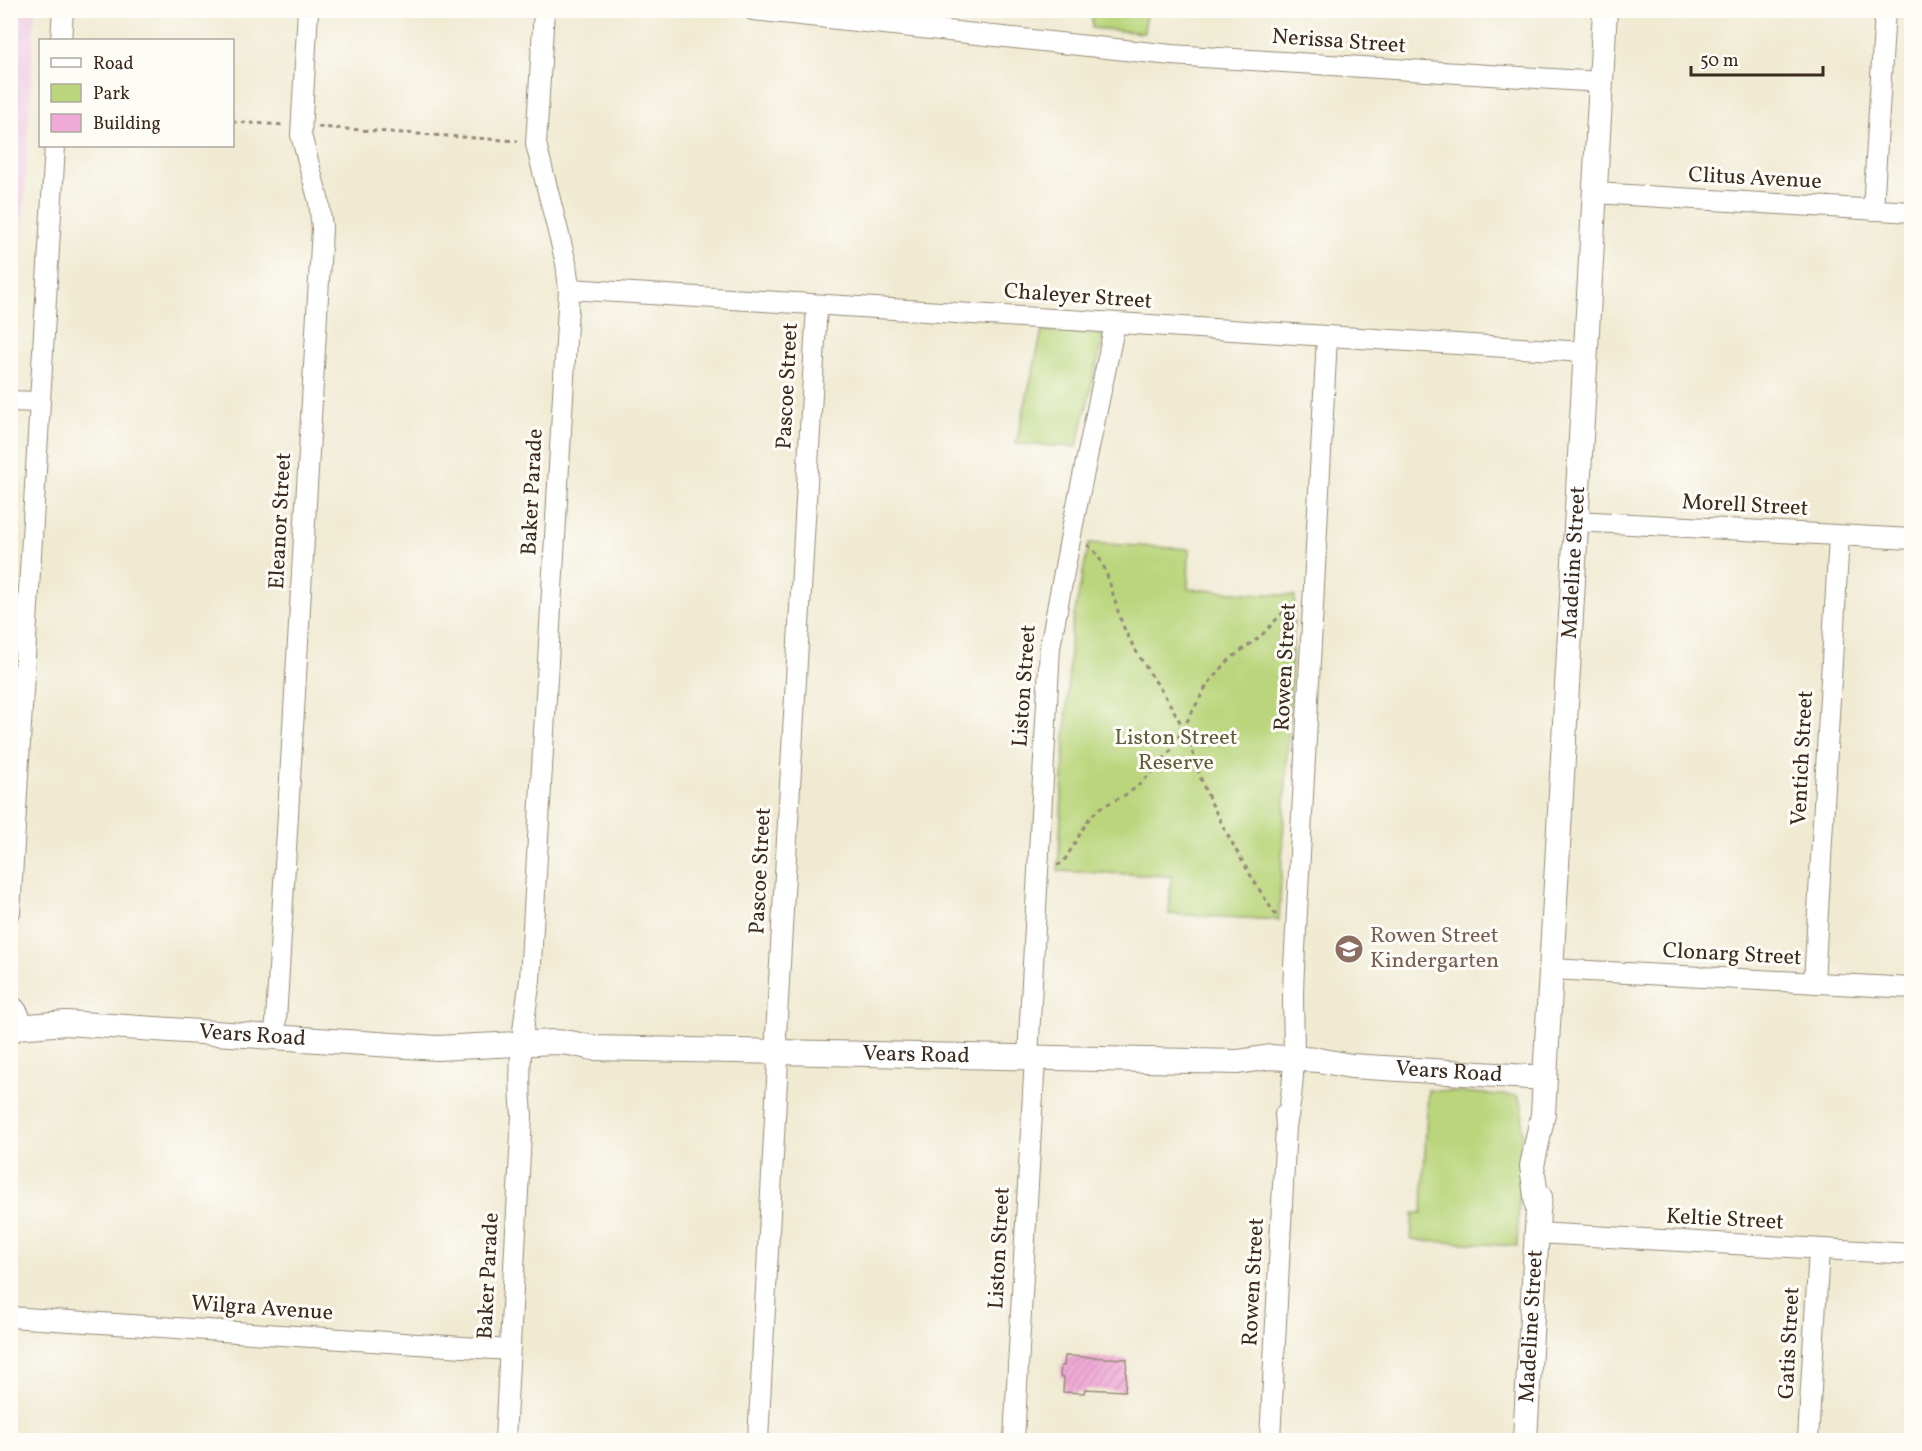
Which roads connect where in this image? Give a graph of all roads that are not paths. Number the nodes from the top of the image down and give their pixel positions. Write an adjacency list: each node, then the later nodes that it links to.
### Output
1 (63, 10): 7 (street)
2 (308, 10): 28 (street, Eleanor Street)
3 (544, 10): 13 (street, Baker Parade)
4 (753, 10): 8 (street, Nerissa Street)
5 (1605, 10): 8 (street, Madeline Street)
6 (1885, 10): 11 (street)
7 (62, 39)
8 (1600, 82): 10 (street, Madeline Street)
9 (55, 147): 19 (street)
10 (1595, 193): 11 (street, Clitus Avenue); 17 (street, Madeline Street)
11 (1873, 210): 12 (street, Clitus Avenue)
12 (1911, 212)
13 (569, 289): 14 (street, Chaleyer Street); 29 (street, Baker Parade)
14 (817, 305): 15 (street, Chaleyer Street); 30 (street, Pascoe Street)
15 (1115, 324): 16 (street, Chaleyer Street); 31 (street, Liston Street)
16 (1327, 336): 17 (street, Chaleyer Street); 32 (street, Rowen Street)
17 (1584, 352): 20 (street, Madeline Street)
18 (10, 401): 19 (street)
19 (39, 402): 23 (street)
20 (1575, 521): 21 (street, Morell Street); 24 (street, Madeline Street)
21 (1839, 536): 22 (street, Morell Street); 25 (street, Ventich Street)
22 (1911, 539)
23 (10, 912)
24 (1551, 969): 25 (street, Clonarg Street); 33 (street, Madeline Street)
25 (1814, 983): 26 (street, Clonarg Street)
26 (1911, 988)
27 (12, 1020): 28 (street, Vears Road)
28 (275, 1038): 29 (street, Vears Road)
29 (526, 1050): 30 (street, Vears Road); 38 (street, Baker Parade)
30 (777, 1052): 31 (street, Vears Road); 40 (street, Pascoe Street)
31 (1031, 1057): 32 (street, Vears Road); 41 (street, Liston Street)
32 (1290, 1063): 33 (street, Vears Road); 42 (street, Rowen Street)
33 (1545, 1078): 34 (street, Madeline Street)
34 (1537, 1222): 35 (street, Keltie Street); 43 (street, Madeline Street)
35 (1819, 1249): 36 (street, Keltie Street); 44 (street, Gatis Street)
36 (1911, 1254)
37 (10, 1317): 38 (street, Wilgra Avenue)
38 (510, 1350): 39 (street, Baker Parade)
39 (505, 1440)
40 (758, 1440)
41 (1014, 1440)
42 (1270, 1440)
43 (1525, 1440)
44 (1808, 1440)

